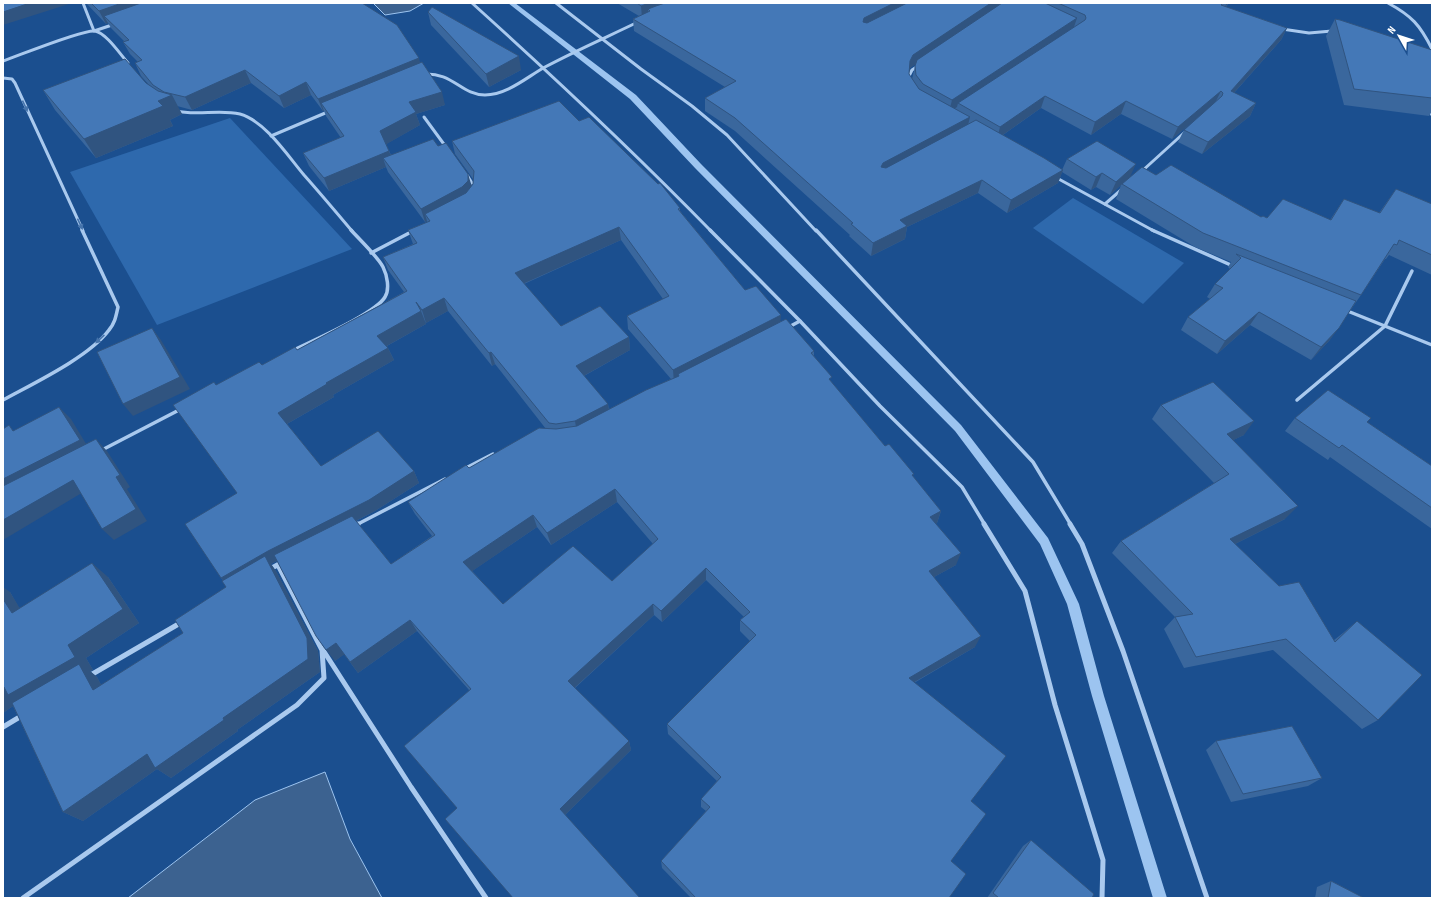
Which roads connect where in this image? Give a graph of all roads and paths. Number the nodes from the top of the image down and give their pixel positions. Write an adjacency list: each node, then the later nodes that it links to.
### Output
1 (83, 3): 8 (street)
2 (472, 3): 14 (street)
3 (556, 3): 10 (street)
4 (1388, 3): 11 (street)
5 (644, 20): 10 (street)
6 (116, 23): 8 (street)
7 (1281, 28): 9 (street)
8 (94, 31): 12 (street); 15 (street)
9 (1334, 31)
10 (603, 38): 14 (street); 62 (street)
11 (1432, 48)
12 (3, 61)
13 (919, 66): 18 (street)
14 (544, 68): 16 (street); 38 (street)
15 (133, 70)
16 (421, 74)
17 (3, 78): 43 (street, one-way to 43)
18 (908, 82)
19 (1432, 99): 22 (street)
20 (169, 108): 25 (street)
21 (336, 109): 25 (street)
22 (1432, 115)
23 (424, 117): 26 (street)
24 (1191, 126): 28 (street)
25 (271, 136): 34 (street)
26 (447, 148)
27 (465, 173): 31 (street)
28 (1140, 173)
29 (1051, 174): 32 (street)
30 (1122, 189): 32 (street)
31 (474, 191)
32 (1105, 204): 35 (street)
33 (419, 228): 34 (street)
34 (371, 253): 42 (street)
35 (1241, 270)
36 (1412, 271): 39 (street)
37 (1341, 309): 39 (street)
38 (800, 321): 40 (street); 61 (street)
39 (1385, 326): 41 (street); 44 (street)
40 (780, 332)
41 (1432, 345)
42 (289, 353)
43 (3, 400)
44 (1297, 400)
45 (184, 407): 47 (street)
46 (497, 453): 48 (street)
47 (94, 454)
48 (462, 471)
49 (448, 478): 50 (street)
50 (349, 528)
51 (285, 561): 52 (street)
52 (278, 565): 53 (street); 55 (street)
53 (264, 573)
54 (189, 618): 56 (street)
55 (322, 650): 59 (street); 60 (street)
56 (86, 679)
57 (30, 711): 58 (street)
58 (3, 727)
59 (23, 898)
60 (486, 898)
61 (1102, 898)
62 (1207, 898)

